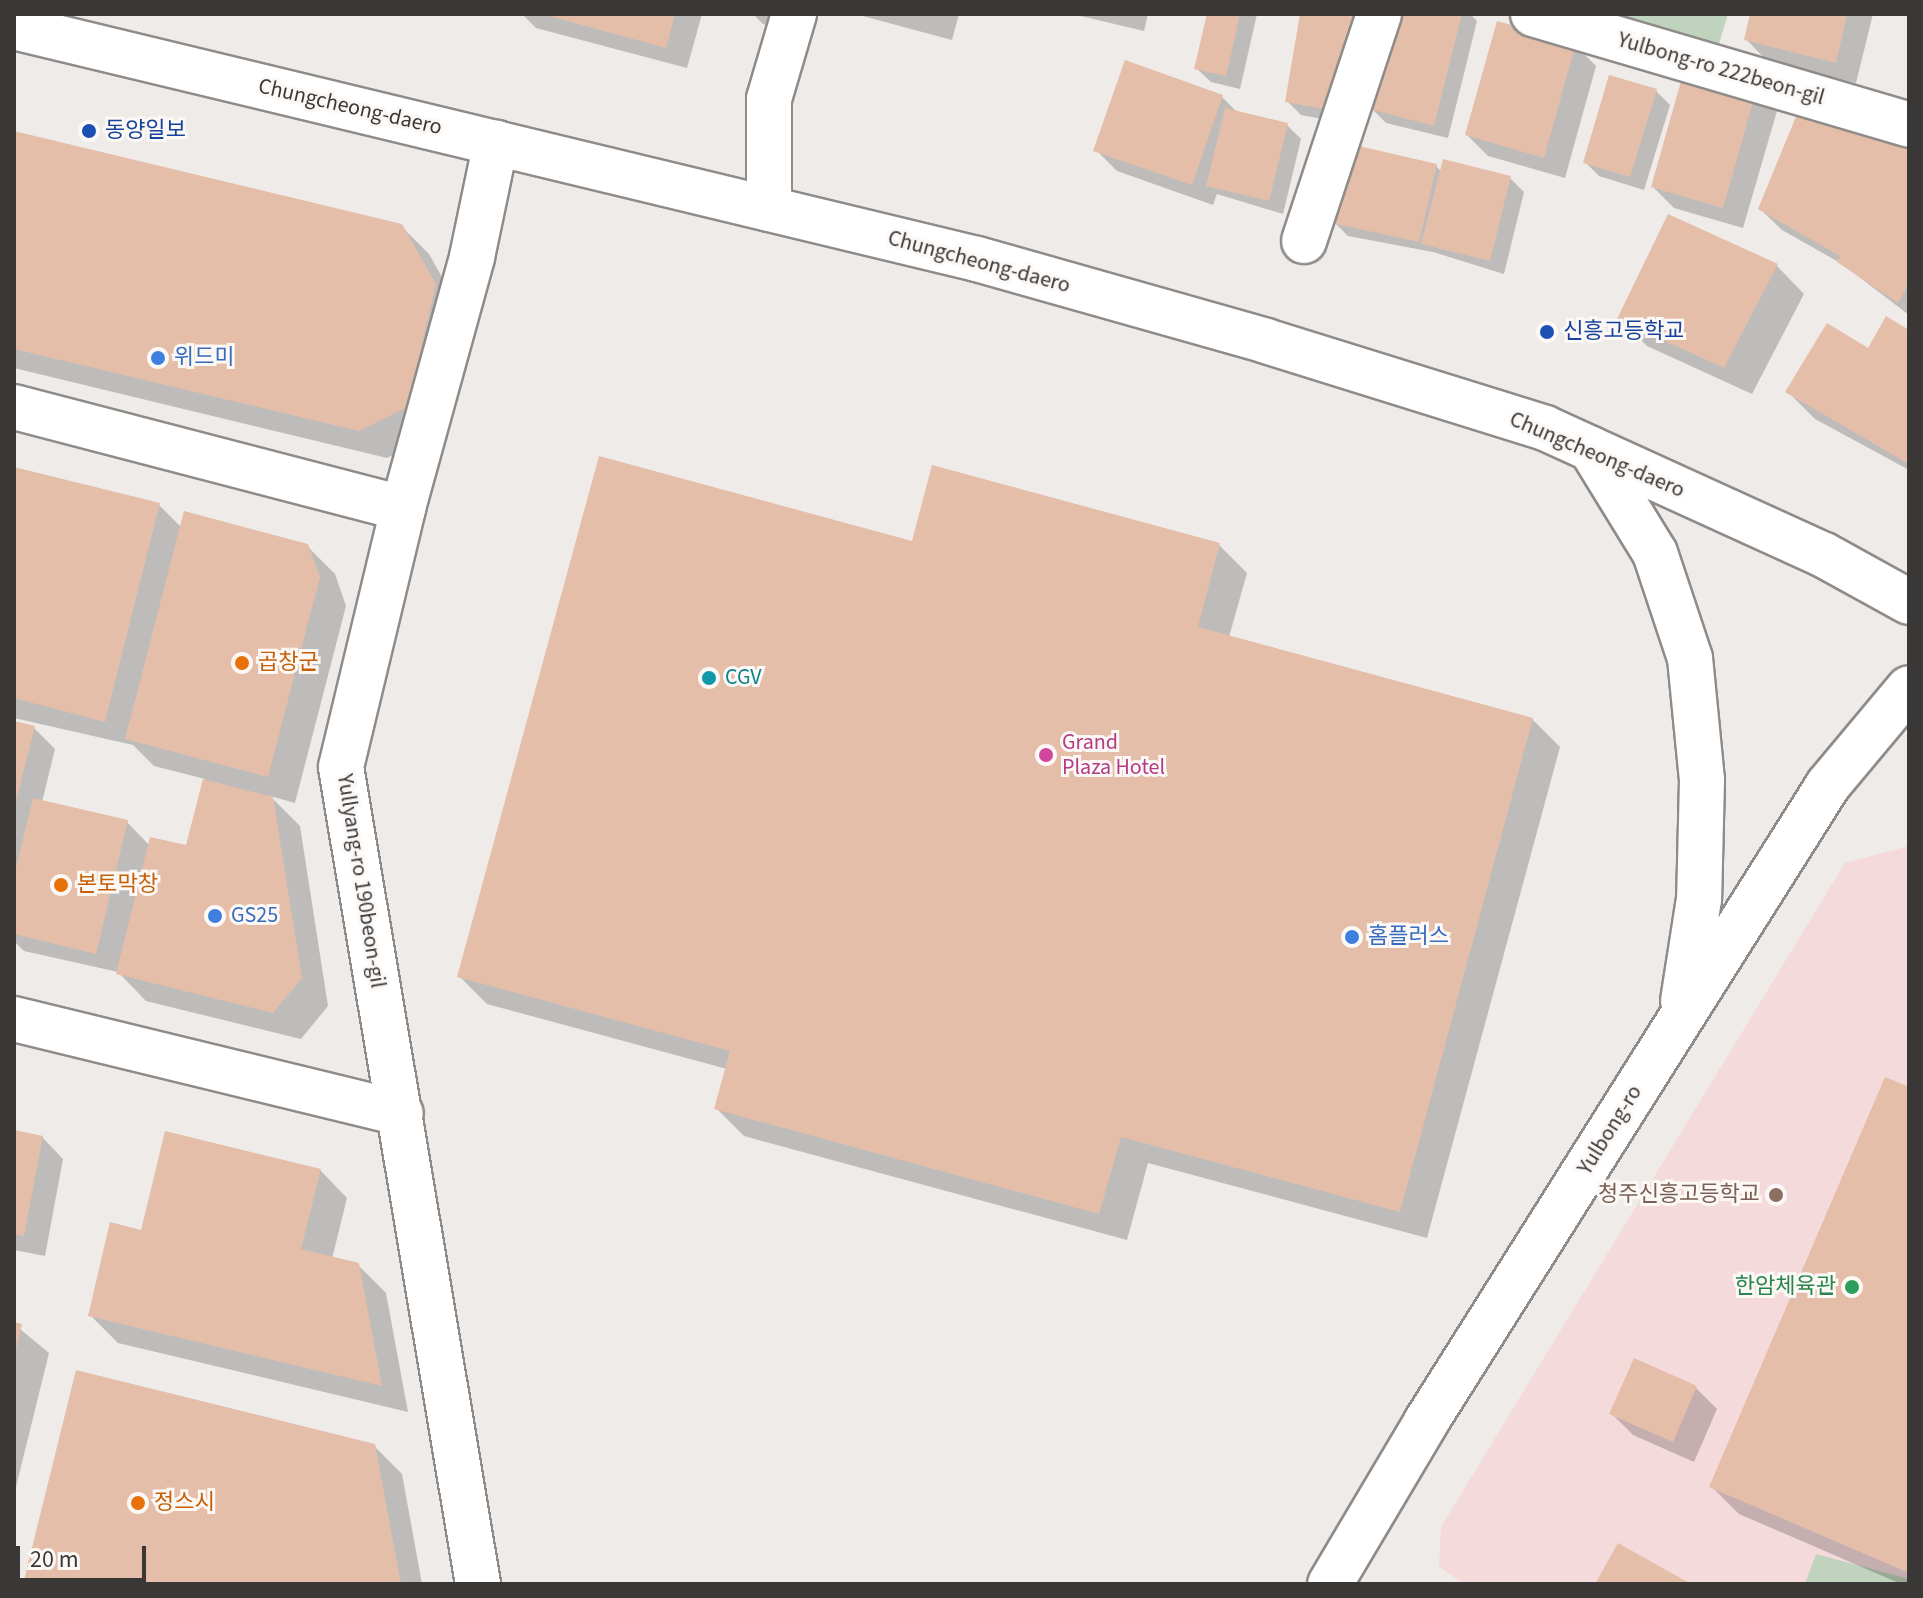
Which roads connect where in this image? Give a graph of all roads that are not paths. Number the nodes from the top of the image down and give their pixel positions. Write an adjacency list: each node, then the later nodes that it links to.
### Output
1 (794, 14): 7 (street)
2 (1379, 14): 8 (street)
3 (1533, 14): 5 (street, Yulbong-ro 222beon-gil)
4 (14, 27): 6 (street, Chungcheong-daero)
5 (1906, 115)
6 (496, 142): 7 (street, Chungcheong-daero); 11 (street, Yullyang-ro 190beon-gil)
7 (769, 209): 10 (street, Chungcheong-daero)
8 (1304, 241)
9 (14, 407): 11 (street)
10 (1591, 449): 12 (street, Chungcheong-daero); 14 (street)
11 (403, 508): 16 (street, Yullyang-ro 190beon-gil)
12 (1909, 602)
13 (1909, 688): 14 (street, Yulbong-ro)
14 (1680, 1018): 18 (street, Yulbong-ro)
15 (14, 1019): 16 (street)
16 (401, 1113): 17 (street, Yullyang-ro 190beon-gil)
17 (478, 1584)
18 (1330, 1584)

